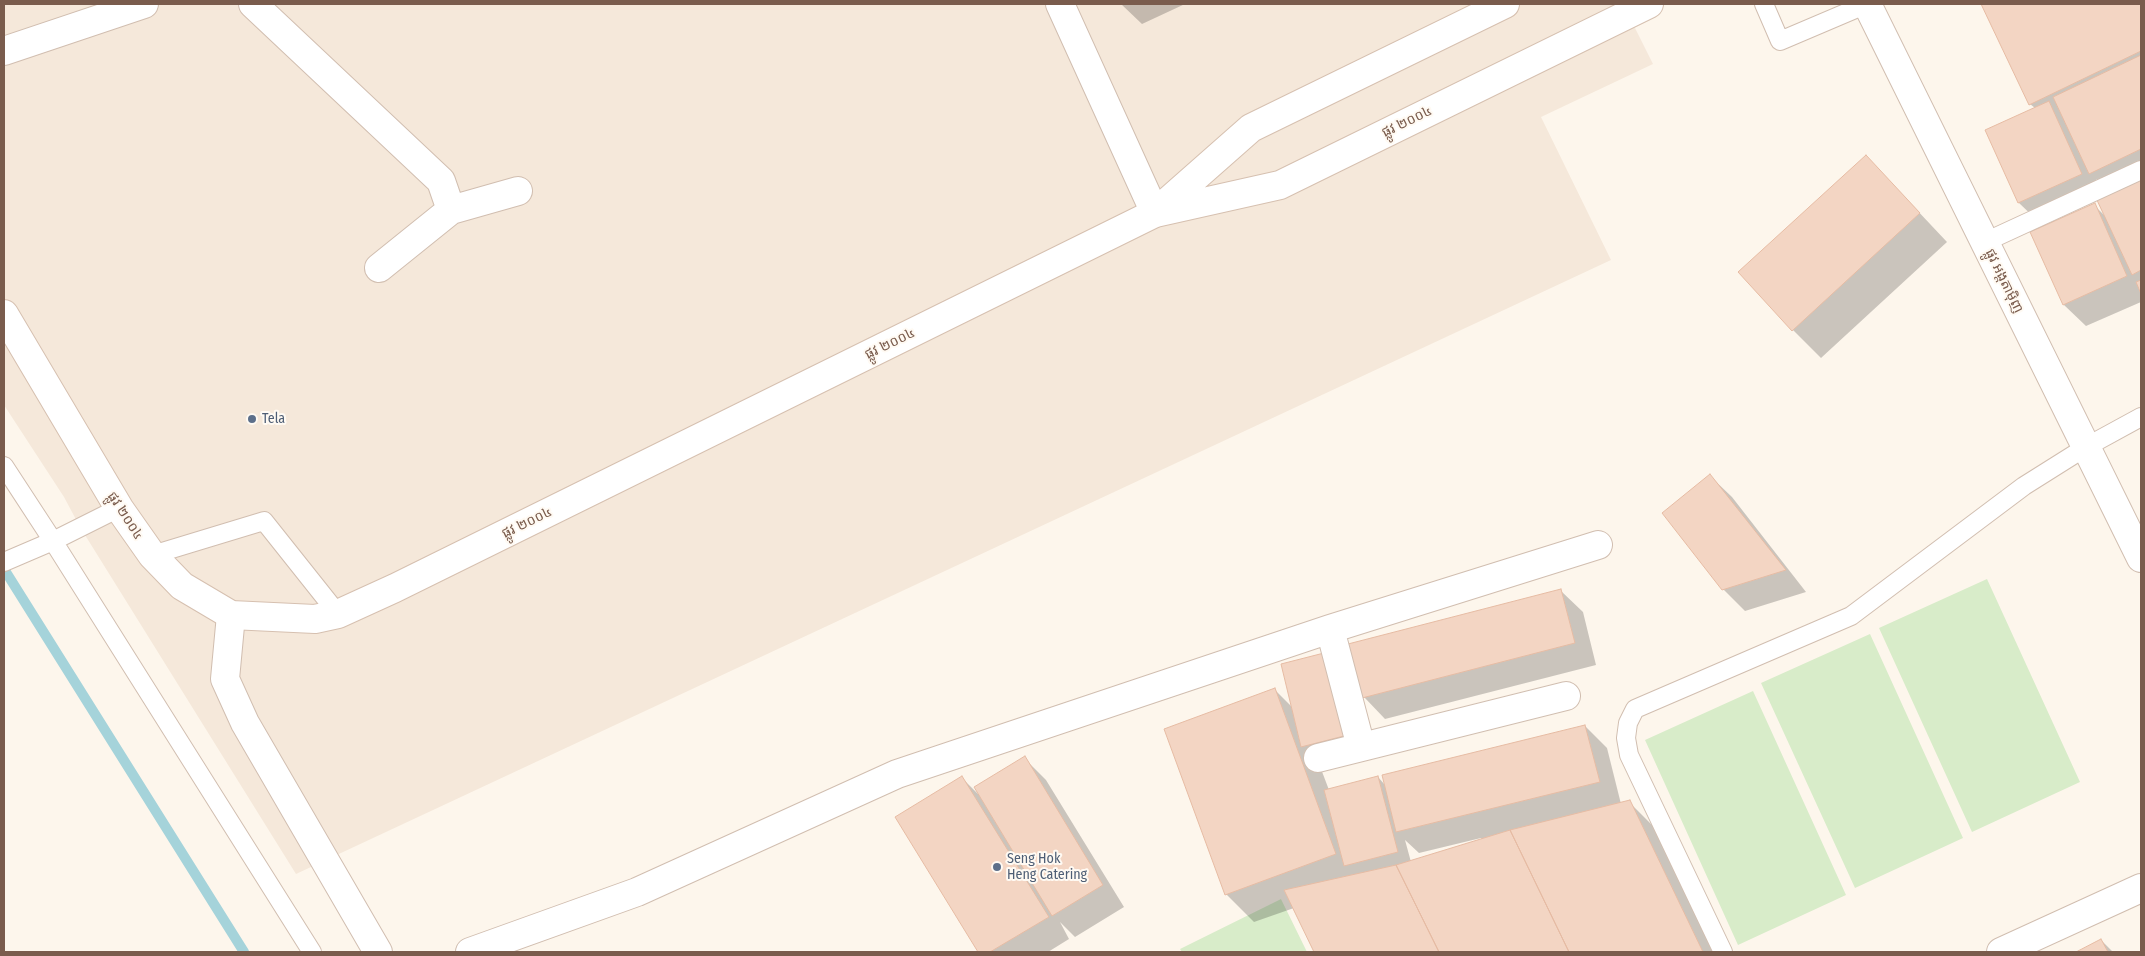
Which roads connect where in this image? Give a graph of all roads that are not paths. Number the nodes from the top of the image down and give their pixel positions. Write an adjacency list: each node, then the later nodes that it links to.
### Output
1 (144, 4): 8 (street)
2 (253, 4): 11 (street)
3 (1060, 4): 12 (street)
4 (1505, 4): 12 (street, ផ្លូវ ២០០៤)
5 (1649, 4): 12 (street, ផ្លូវ ២០០៤)
6 (1764, 4): 7 (lane)
7 (1867, 4): 13 (street, ផ្លូវ អង្តតាម៉ិញ)
8 (4, 52)
9 (2141, 170): 13 (lane)
10 (518, 191): 11 (street)
11 (451, 210): 14 (street)
12 (1155, 213): 25 (street, ផ្លូវ ២០០៤)
13 (1985, 242): 17 (street, ផ្លូវ អង្តតាម៉ិញ)
14 (379, 268)
15 (4, 314): 19 (street, ផ្លូវ ២០០៤)
16 (2141, 417): 17 (lane)
17 (2086, 446): 23 (street, ផ្លូវ អង្តតាម៉ិញ); 35 (lane)
18 (4, 466): 20 (lane)
19 (119, 508): 20 (lane); 22 (street, ផ្លូវ ២០០៤)
20 (53, 541): 24 (lane); 32 (lane)
21 (1598, 545): 27 (street)
22 (152, 555): 25 (lane); 26 (street, ផ្លូវ ២០០៤)
23 (2141, 558)
24 (4, 562)
25 (338, 614): 26 (street, ផ្លូវ ២០០៤)
26 (231, 615): 33 (street)
27 (1330, 629): 29 (street); 34 (street)
28 (1566, 696): 29 (street)
29 (1361, 747): 30 (street)
30 (1318, 758)
31 (2141, 888): 36 (street)
32 (312, 952)
33 (378, 952)
34 (470, 952)
35 (1722, 952)
36 (2001, 952)

